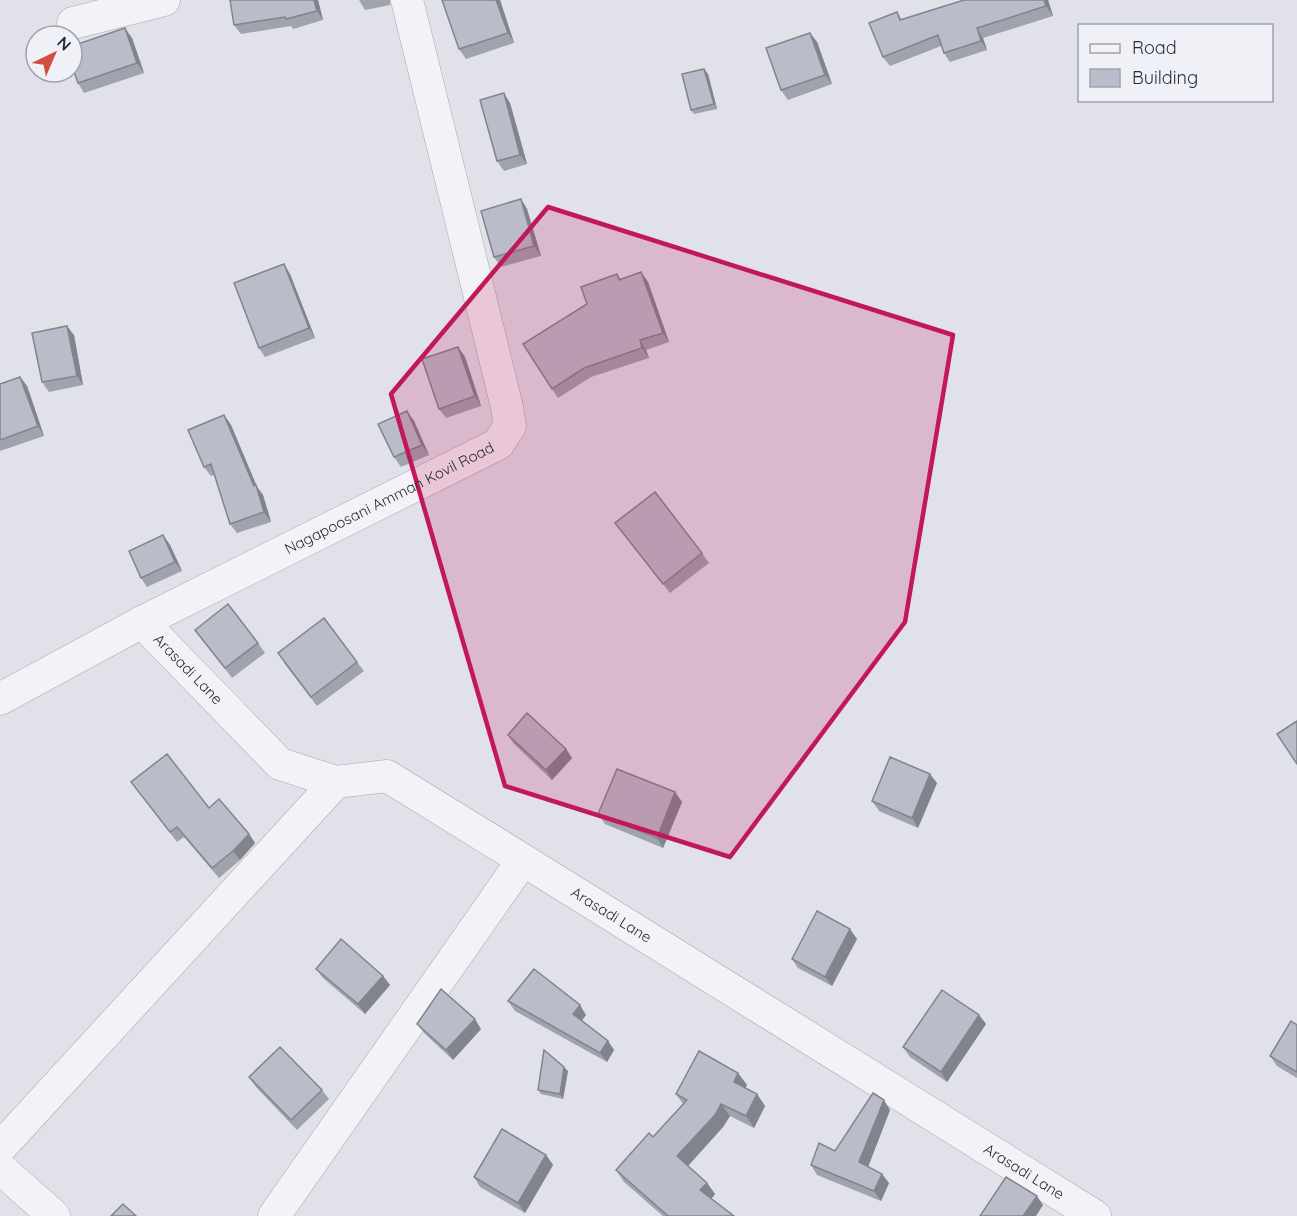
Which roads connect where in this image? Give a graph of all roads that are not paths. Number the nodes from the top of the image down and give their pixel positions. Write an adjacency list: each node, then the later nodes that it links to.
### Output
1 (164, 0): 3 (street)
2 (407, 0): 4 (street, Nagapoosani Amman Kovil Road)
3 (73, 23)
4 (142, 622): 5 (street, Nagapoosani Amman Kovil Road); 6 (street, Arasadi Lane)
5 (1, 694)
6 (336, 782): 7 (street, Arasadi Lane); 8 (street)
7 (523, 860): 11 (street); 12 (street, Arasadi Lane)
8 (0, 1148)
9 (0, 1168): 10 (street)
10 (54, 1216)
11 (274, 1216)
12 (1095, 1216)

